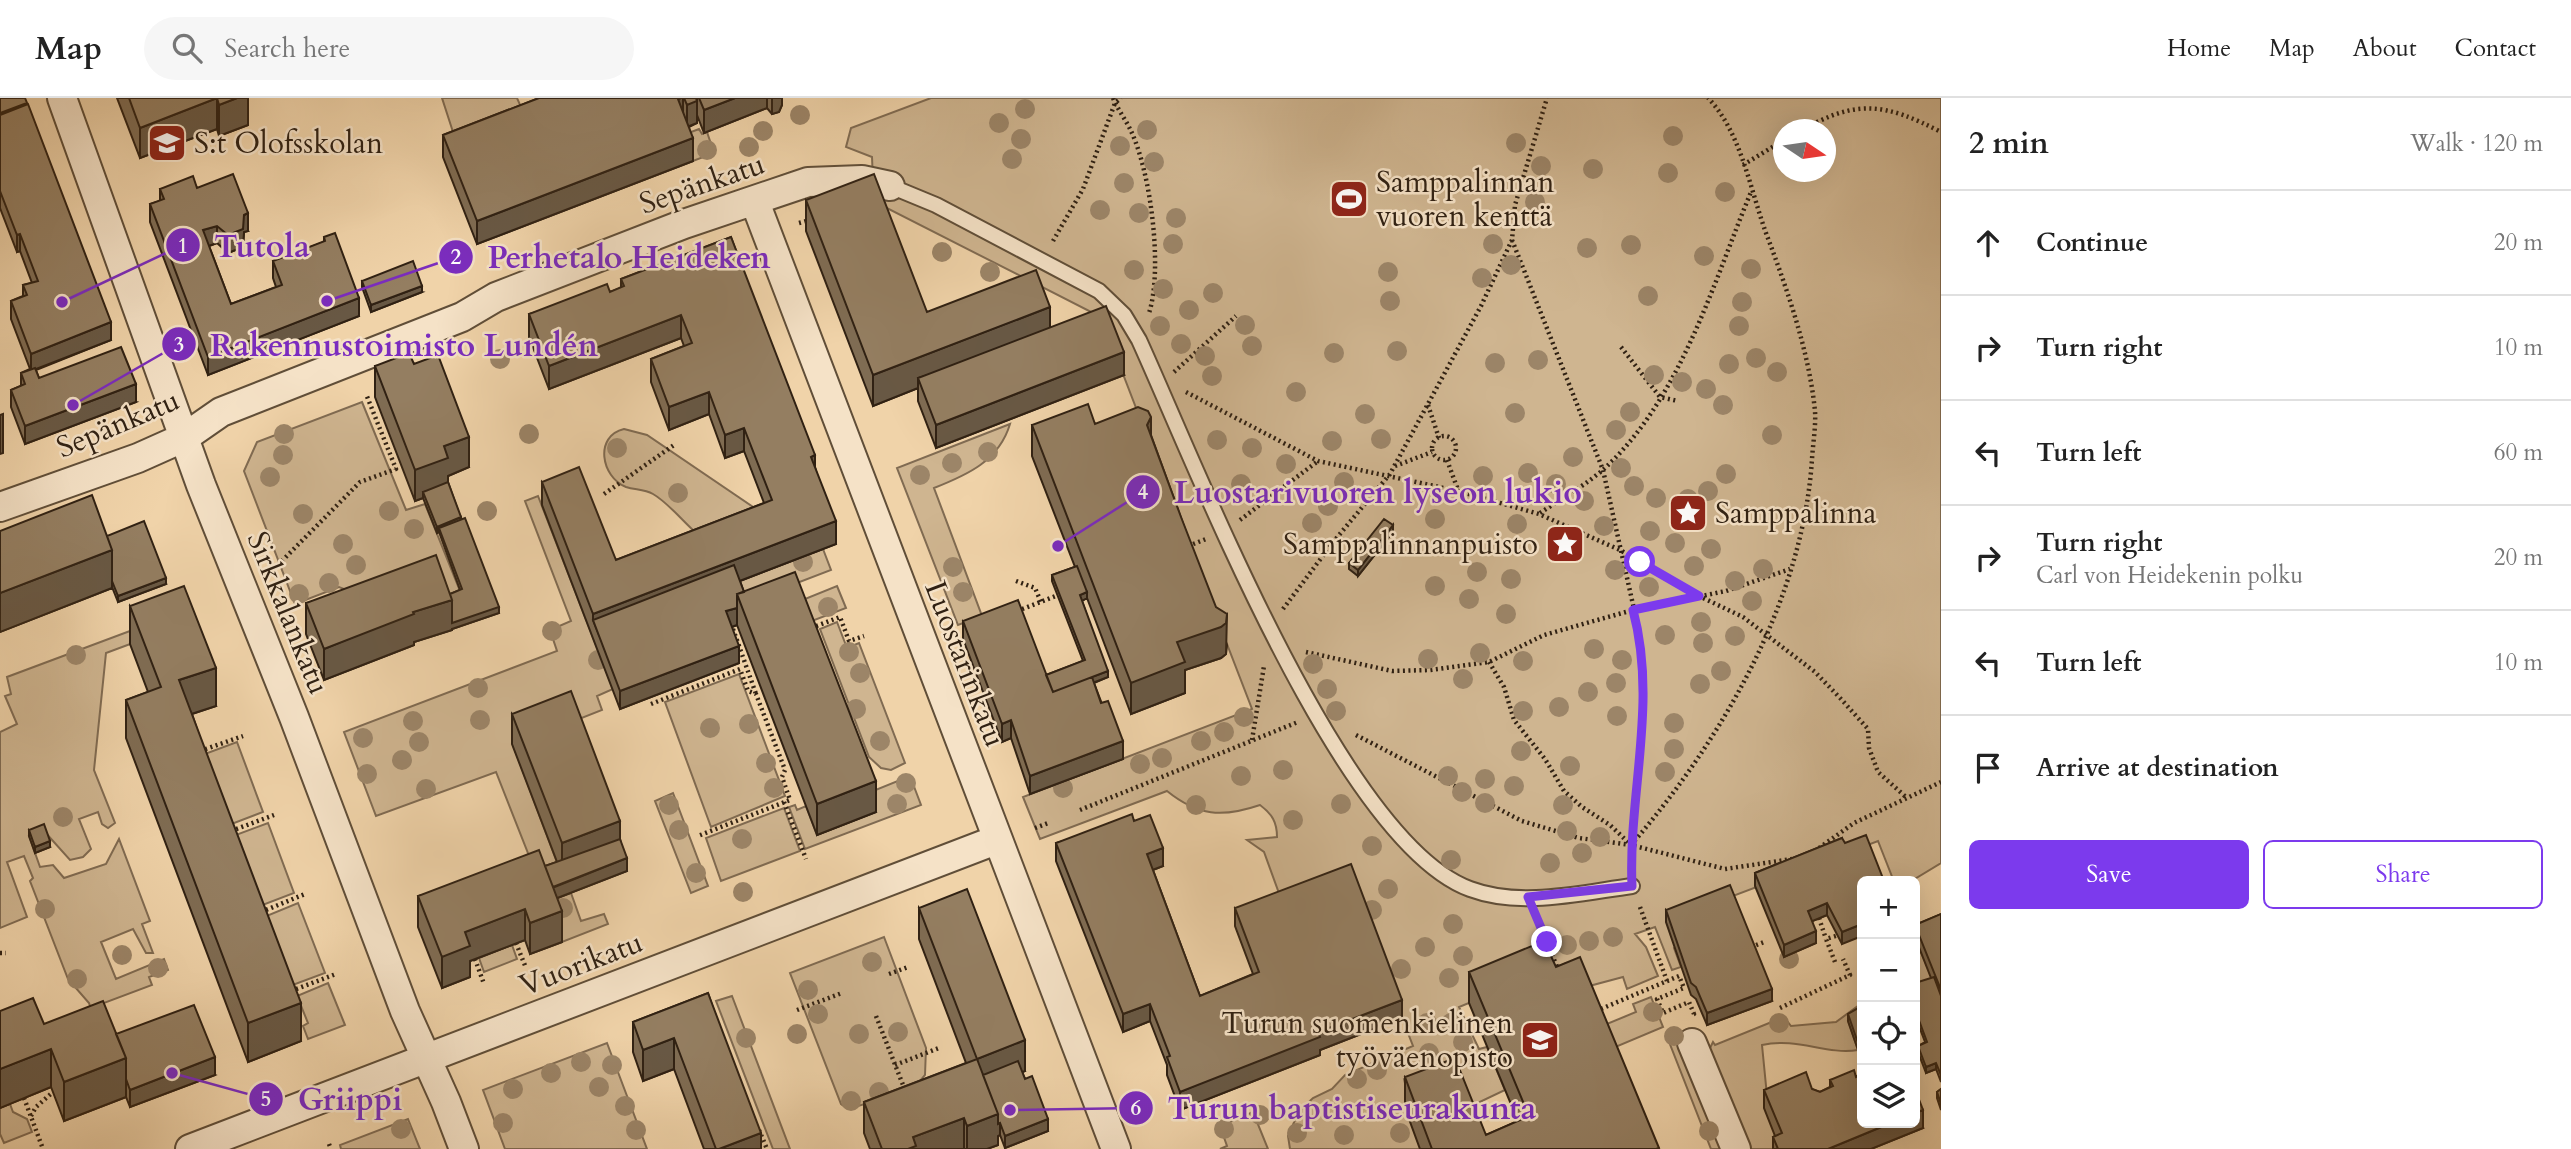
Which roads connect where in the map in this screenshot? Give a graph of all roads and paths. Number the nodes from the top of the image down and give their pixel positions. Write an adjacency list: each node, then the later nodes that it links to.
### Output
1 (62, 98): 25 (street, Sirkkalankatu)
2 (1121, 98): 5 (path)
3 (1547, 98): 15 (path)
4 (1708, 98): 9 (path)
5 (1114, 101): 16 (path); 18 (path)
6 (1822, 119): 7 (path)
7 (1941, 132)
8 (1773, 146): 9 (path)
9 (1743, 165): 11 (path)
10 (890, 186): 12 (street, Sepänkatu); 16 (lane)
11 (1751, 192): 22 (path); 45 (path)
12 (755, 202): 25 (street, Sepänkatu); 74 (street, Luostarinkatu)
13 (811, 219): 14 (path)
14 (799, 223)
15 (1512, 240): 24 (path); 34 (path)
16 (1041, 258): 18 (lane)
17 (1236, 316): 20 (path)
18 (1139, 340): 20 (lane)
19 (1621, 347): 22 (path)
20 (1160, 385): 32 (path); 40 (lane)
21 (366, 394): 30 (path)
22 (1660, 397): 23 (path); 34 (path)
23 (1678, 401)
24 (1428, 405): 26 (path); 33 (path)
25 (185, 437): 38 (street, Sepänkatu); 110 (street, Sirkkalankatu)
26 (1439, 438): 28 (path); 31 (path)
27 (674, 445): 37 (path)
28 (1432, 452): 31 (path); 33 (path)
29 (397, 453): 30 (path)
30 (390, 456): 44 (path)
31 (1447, 460): 36 (path)
32 (1318, 461): 35 (path); 40 (path)
33 (1395, 466): 35 (path)
34 (1603, 470): 39 (path); 43 (path)
35 (1390, 474): 36 (path); 52 (path)
36 (1458, 491): 39 (path)
37 (604, 494)
38 (0, 507)
39 (1539, 514): 43 (path)
40 (1224, 532): 52 (lane)
41 (1207, 538): 42 (path)
42 (1181, 548)
43 (1620, 550): 48 (path); 50 (path)
44 (274, 569)
45 (1791, 569): 48 (path); 55 (path)
46 (1016, 581): 49 (path)
47 (1067, 592): 49 (path)
48 (1699, 596): 50 (path); 55 (path)
49 (1041, 602): 51 (path)
50 (1633, 610): 58 (path); 75 (path)
51 (1010, 614)
52 (1270, 626): 57 (lane); 63 (path)
53 (732, 627): 59 (path)
54 (811, 628): 56 (path)
55 (1765, 634): 66 (path); 75 (path)
56 (864, 636)
57 (1278, 644): 58 (path); 61 (lane)
58 (1489, 662): 75 (path)
59 (756, 694): 60 (path); 67 (path)
60 (651, 704)
61 (1320, 721): 63 (path); 75 (path); 83 (lane)
62 (243, 736): 64 (path)
63 (1252, 740): 68 (path)
64 (193, 754)
65 (1941, 782): 66 (path)
66 (1907, 798): 76 (path)
67 (784, 802): 73 (path); 80 (path)
68 (1080, 810)
69 (274, 815): 72 (path)
70 (1048, 823): 71 (path)
71 (1035, 828)
72 (223, 834)
73 (698, 836)
74 (996, 840): 110 (street, Vuorikatu); 121 (street, Luostarinkatu)
75 (1631, 845): 78 (path); 81 (path)
76 (1820, 847): 77 (path); 79 (path)
77 (1810, 851)
78 (1800, 855)
79 (1824, 857)
80 (806, 859)
81 (1632, 886): 83 (lane); 99 (path)
82 (305, 894): 84 (path)
83 (1528, 897): 98 (path)
84 (254, 915)
85 (1819, 918): 87 (path)
86 (1839, 935): 87 (path)
87 (1826, 939): 93 (path)
88 (1764, 942): 90 (path)
89 (516, 943): 95 (path)
90 (1750, 947)
91 (475, 959): 100 (path)
92 (1843, 959): 104 (path)
93 (1835, 962)
94 (908, 967): 97 (path)
95 (526, 968)
96 (336, 974): 101 (path)
97 (889, 974)
98 (1560, 974)
99 (1667, 981): 103 (path); 106 (path)
100 (484, 984)
101 (283, 993)
102 (842, 993): 105 (path)
103 (1689, 1002)
104 (1780, 1008)
105 (797, 1010)
106 (1596, 1012)
107 (876, 1016): 111 (path)
108 (1692, 1043): 122 (street)
109 (939, 1048): 111 (path)
110 (426, 1058): 118 (street, Vuorikatu); 119 (street, Sirkkalankatu)
111 (895, 1065): 114 (path)
112 (53, 1091): 115 (path)
113 (24, 1098): 115 (path)
114 (908, 1099)
115 (32, 1116): 117 (path)
116 (756, 1122): 120 (path)
117 (43, 1149)
118 (190, 1149)
119 (464, 1149)
120 (766, 1149)
121 (1116, 1149)
122 (1735, 1149)

